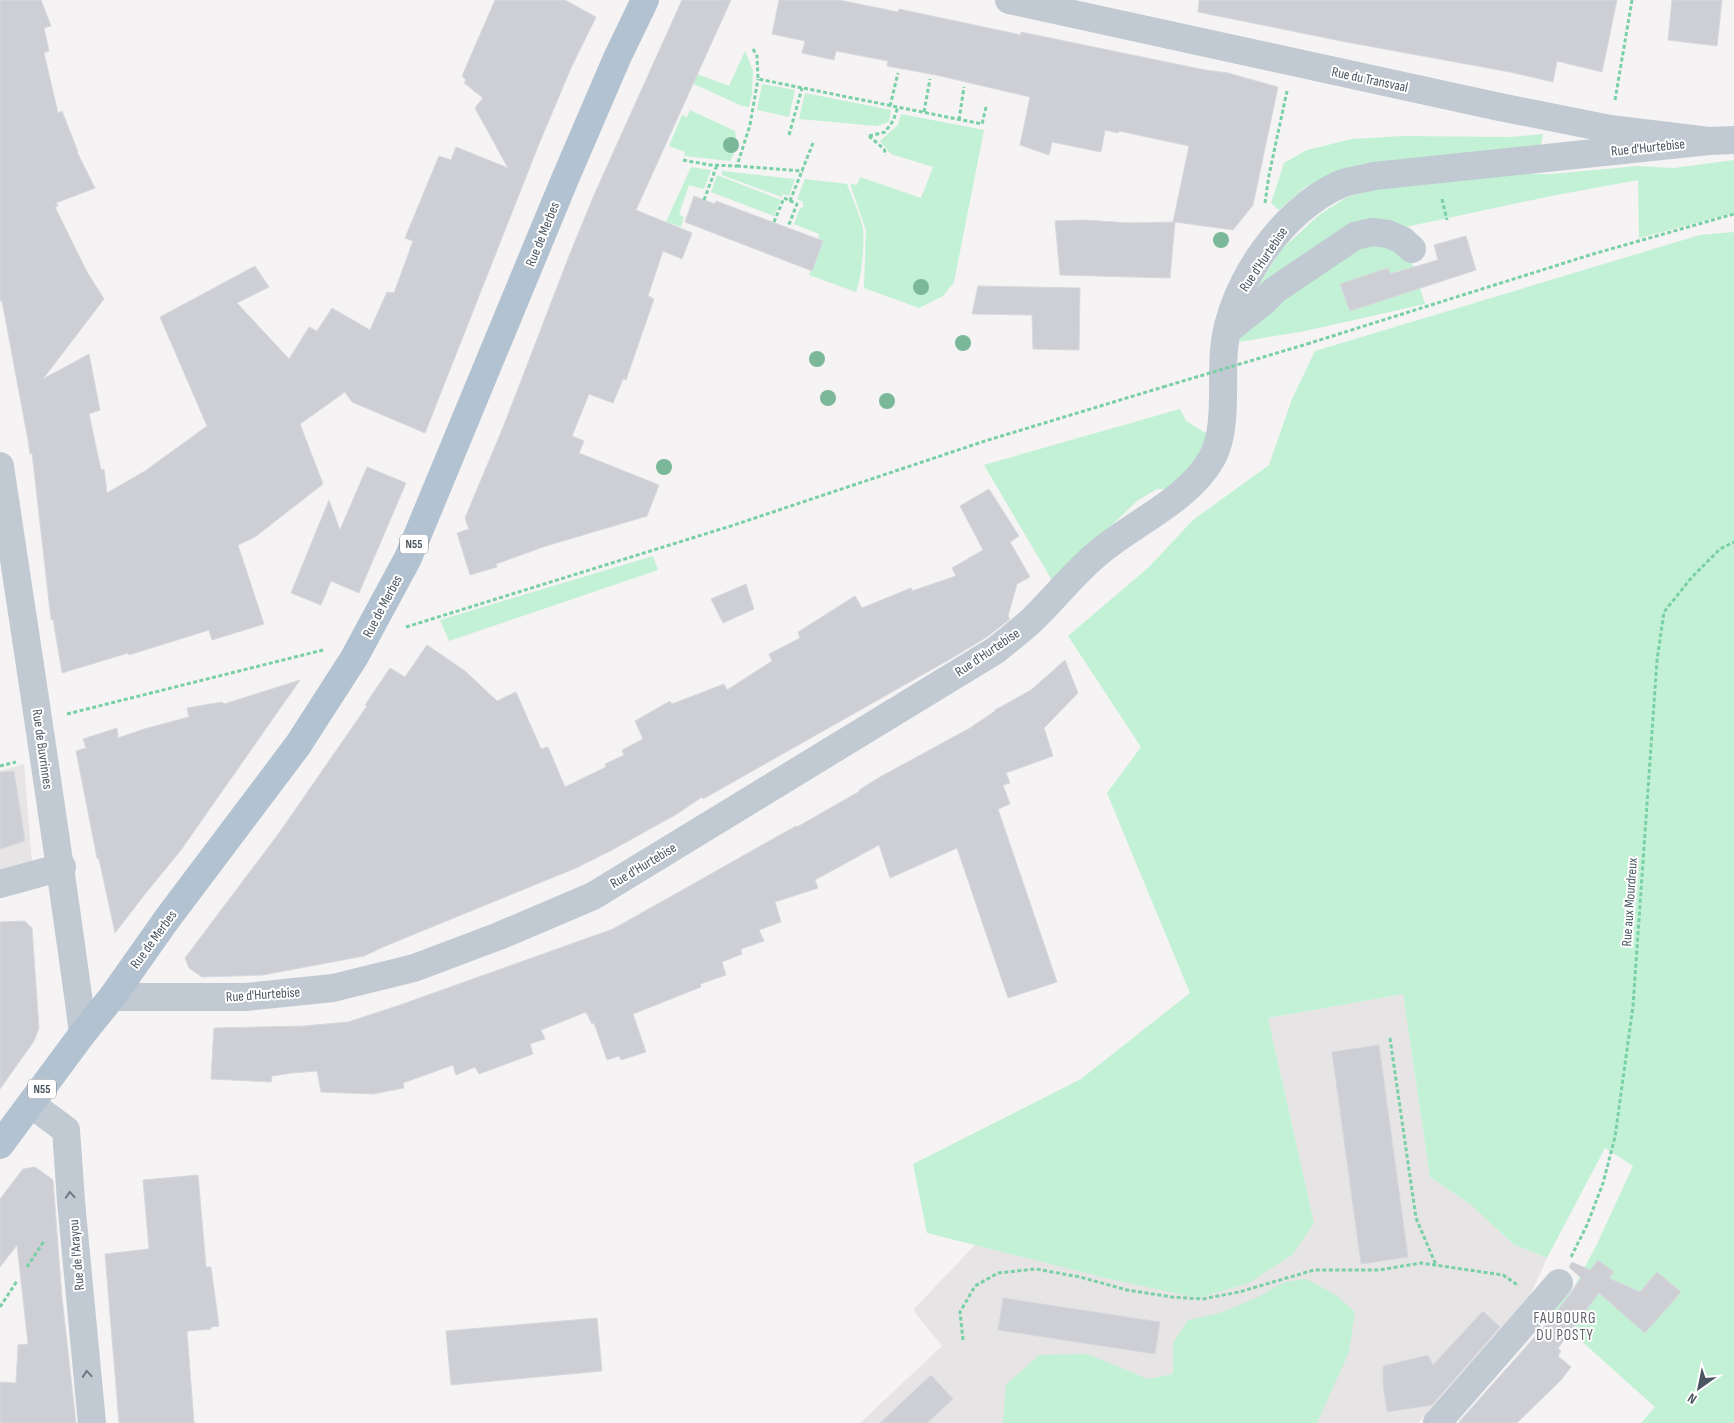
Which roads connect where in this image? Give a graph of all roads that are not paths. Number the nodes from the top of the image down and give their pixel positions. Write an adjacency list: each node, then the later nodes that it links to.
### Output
1 (645, 0): 9 (main road, Rue de Merbes / N55)
2 (1009, 0): 3 (street, Rue du Transvaal)
3 (1722, 140): 5 (street, Rue d'Hurtebise)
4 (1412, 249): 5 (street)
5 (1228, 330): 9 (street, Rue d'Hurtebise)
6 (0, 466): 7 (street, Rue de Buvrinnes)
7 (62, 867): 8 (street); 10 (street, Rue de Buvrinnes)
8 (0, 884)
9 (112, 997): 10 (main road, Rue de Merbes / N55)
10 (84, 1033): 11 (main road, Rue de Merbes / N55)
11 (31, 1104): 12 (main road, Rue de Merbes / N55); 14 (street, Rue de l'Arayou, one-way to 11)
12 (0, 1145)
13 (1559, 1283): 15 (street)
14 (92, 1423)
15 (1436, 1423)

